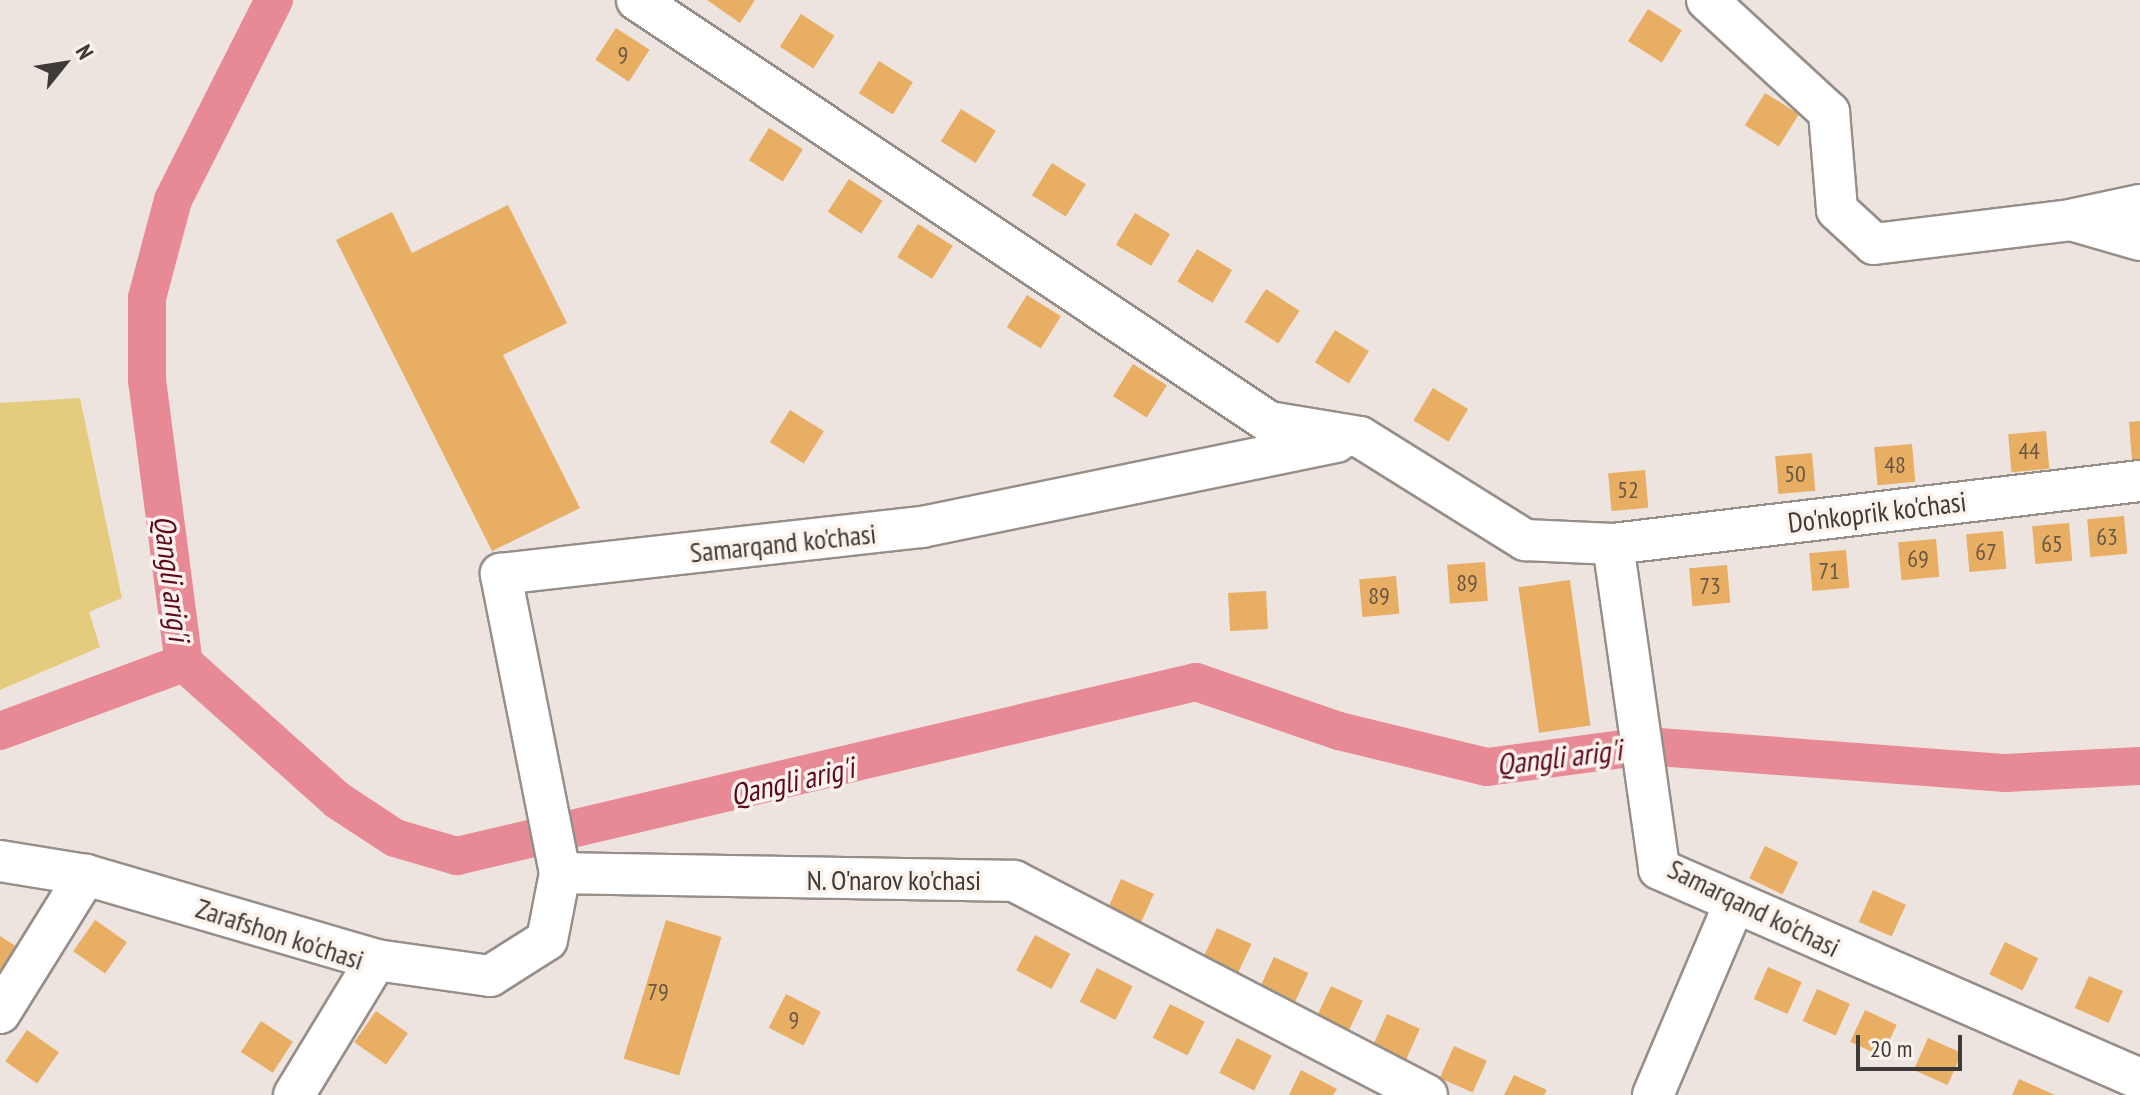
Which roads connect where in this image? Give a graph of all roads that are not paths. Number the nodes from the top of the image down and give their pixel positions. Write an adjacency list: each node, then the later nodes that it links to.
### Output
1 (637, 0): 6 (street)
2 (1707, 0): 4 (street)
3 (2140, 205): 4 (street)
4 (2071, 220): 5 (street)
5 (2140, 240)
6 (1360, 437): 8 (street); 10 (street, Samarqand ko'chasi)
7 (2140, 481): 8 (street, Do'nkoprik ko'chasi)
8 (1613, 544): 12 (street, Samarqand ko'chasi)
9 (0, 861): 11 (street, Zarafshon ko'chasi)
10 (560, 873): 13 (street); 17 (street, N. O'narov ko'chasi)
11 (86, 875): 13 (street, Zarafshon ko'chasi); 14 (street)
12 (1734, 904): 15 (street, Samarqand ko'chasi); 18 (street)
13 (376, 960): 16 (street, Zarafshon ko'chasi)
14 (0, 1013)
15 (2140, 1079)
16 (294, 1095)
17 (1427, 1095)
18 (1653, 1095)

